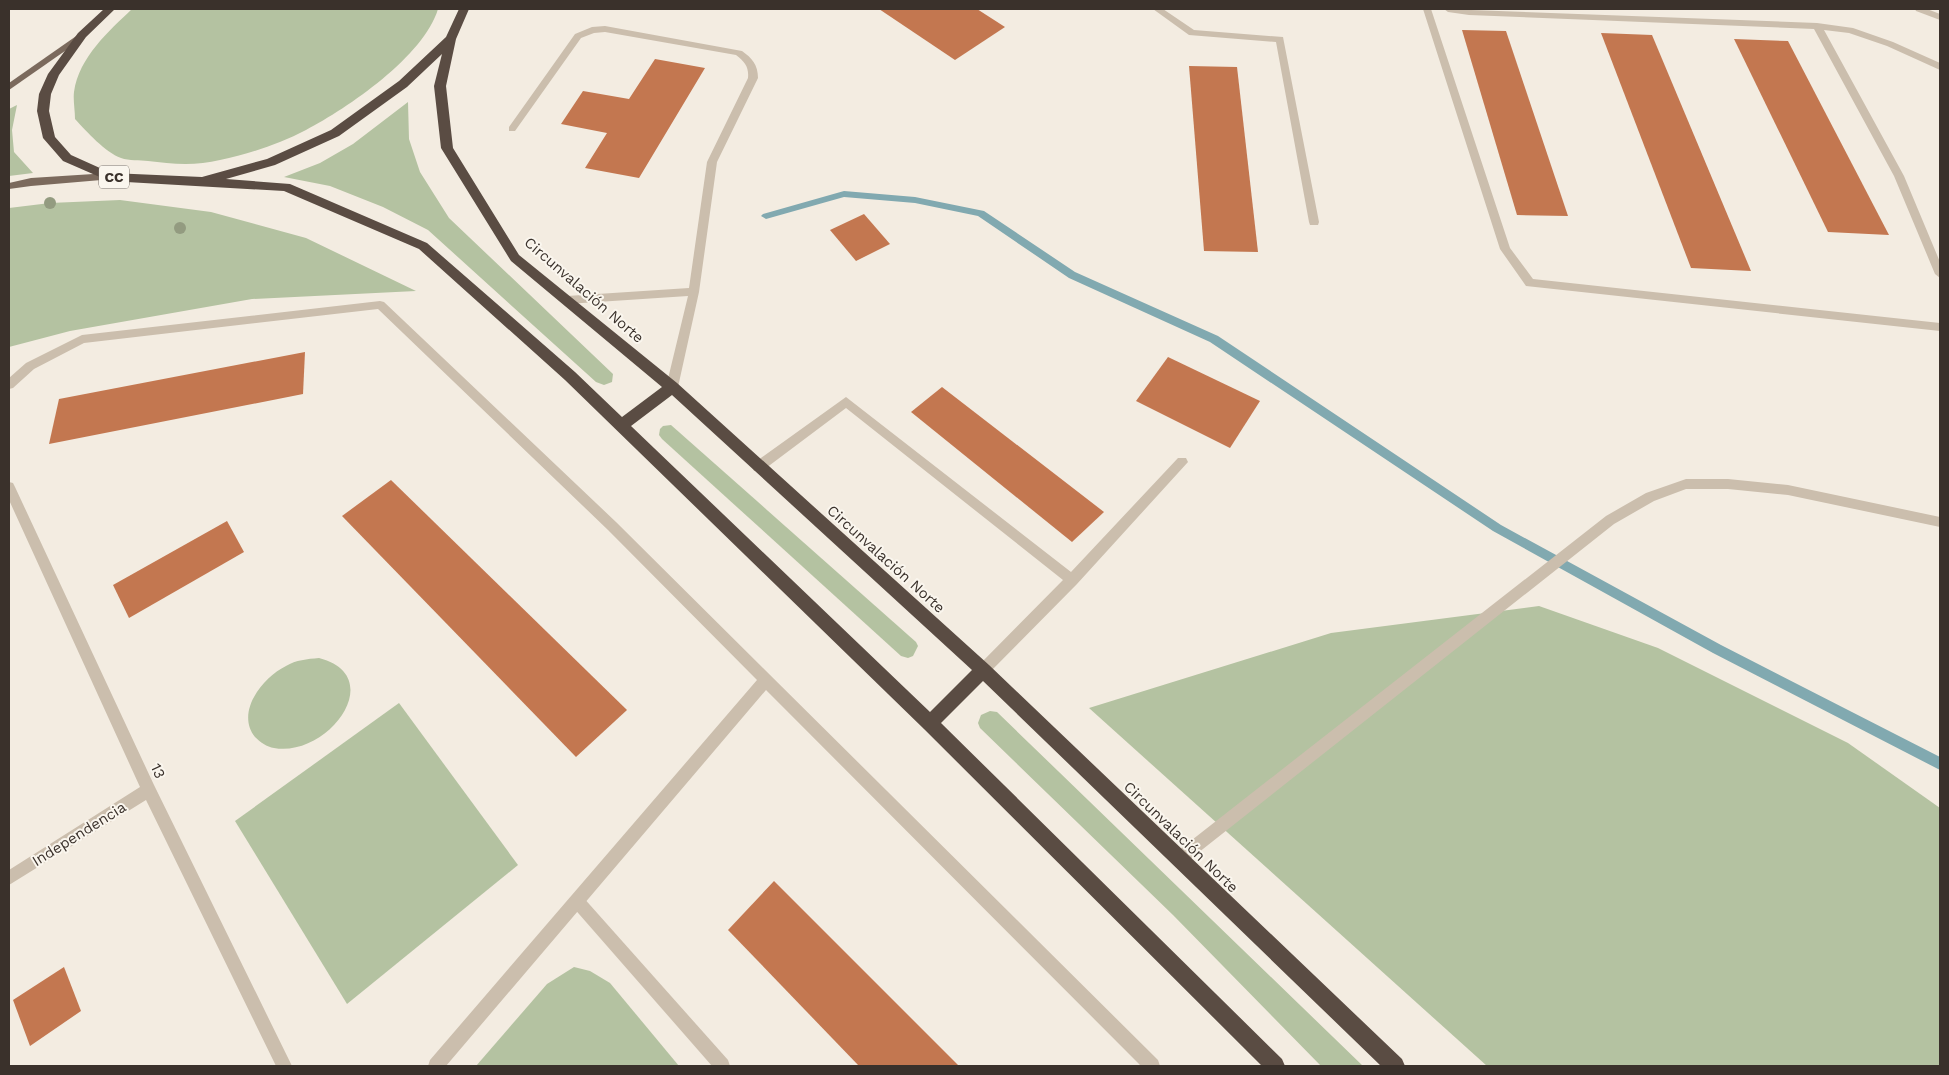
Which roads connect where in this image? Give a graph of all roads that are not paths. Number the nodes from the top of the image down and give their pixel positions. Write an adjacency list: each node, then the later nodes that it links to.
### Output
1 (464, 9): 10 (highway, CC)
2 (1157, 9): 17 (street)
3 (1427, 9): 21 (street)
4 (1448, 9): 8 (street)
5 (1919, 9): 7 (street)
6 (106, 10): 9 (highway, CC)
7 (1940, 17)
8 (1817, 26): 11 (street); 18 (street)
9 (82, 35): 12 (main road, CC); 14 (highway, CC)
10 (451, 39): 15 (highway, CC); 20 (highway, Circunvalación Norte)
11 (1940, 67)
12 (9, 87)
13 (512, 129): 19 (street)
14 (109, 177): 15 (highway, CC); 16 (main road, CC)
15 (202, 181): 24 (highway)
16 (9, 186)
17 (1314, 222)
18 (1940, 274)
19 (694, 292): 20 (street); 23 (street)
20 (567, 300): 23 (highway, Circunvalación Norte)
21 (1940, 327)
22 (9, 385): 31 (street)
23 (672, 386): 24 (highway); 26 (highway, Circunvalación Norte)
24 (622, 425): 32 (highway)
25 (1182, 462): 29 (street)
26 (758, 467): 29 (street); 30 (highway, Circunvalación Norte)
27 (9, 487): 33 (street, 13)
28 (1940, 522): 34 (street)
29 (1072, 580): 30 (street)
30 (983, 670): 32 (highway); 34 (highway, Circunvalación Norte)
31 (766, 680): 36 (street); 40 (street)
32 (930, 723): 41 (highway)
33 (149, 790): 35 (street, Independencia); 37 (street, 13)
34 (1179, 860): 42 (highway, Circunvalación Norte)
35 (9, 878)
36 (577, 901): 38 (street); 39 (street)
37 (284, 1066)
38 (436, 1066)
39 (722, 1066)
40 (1152, 1066)
41 (1275, 1066)
42 (1395, 1066)

